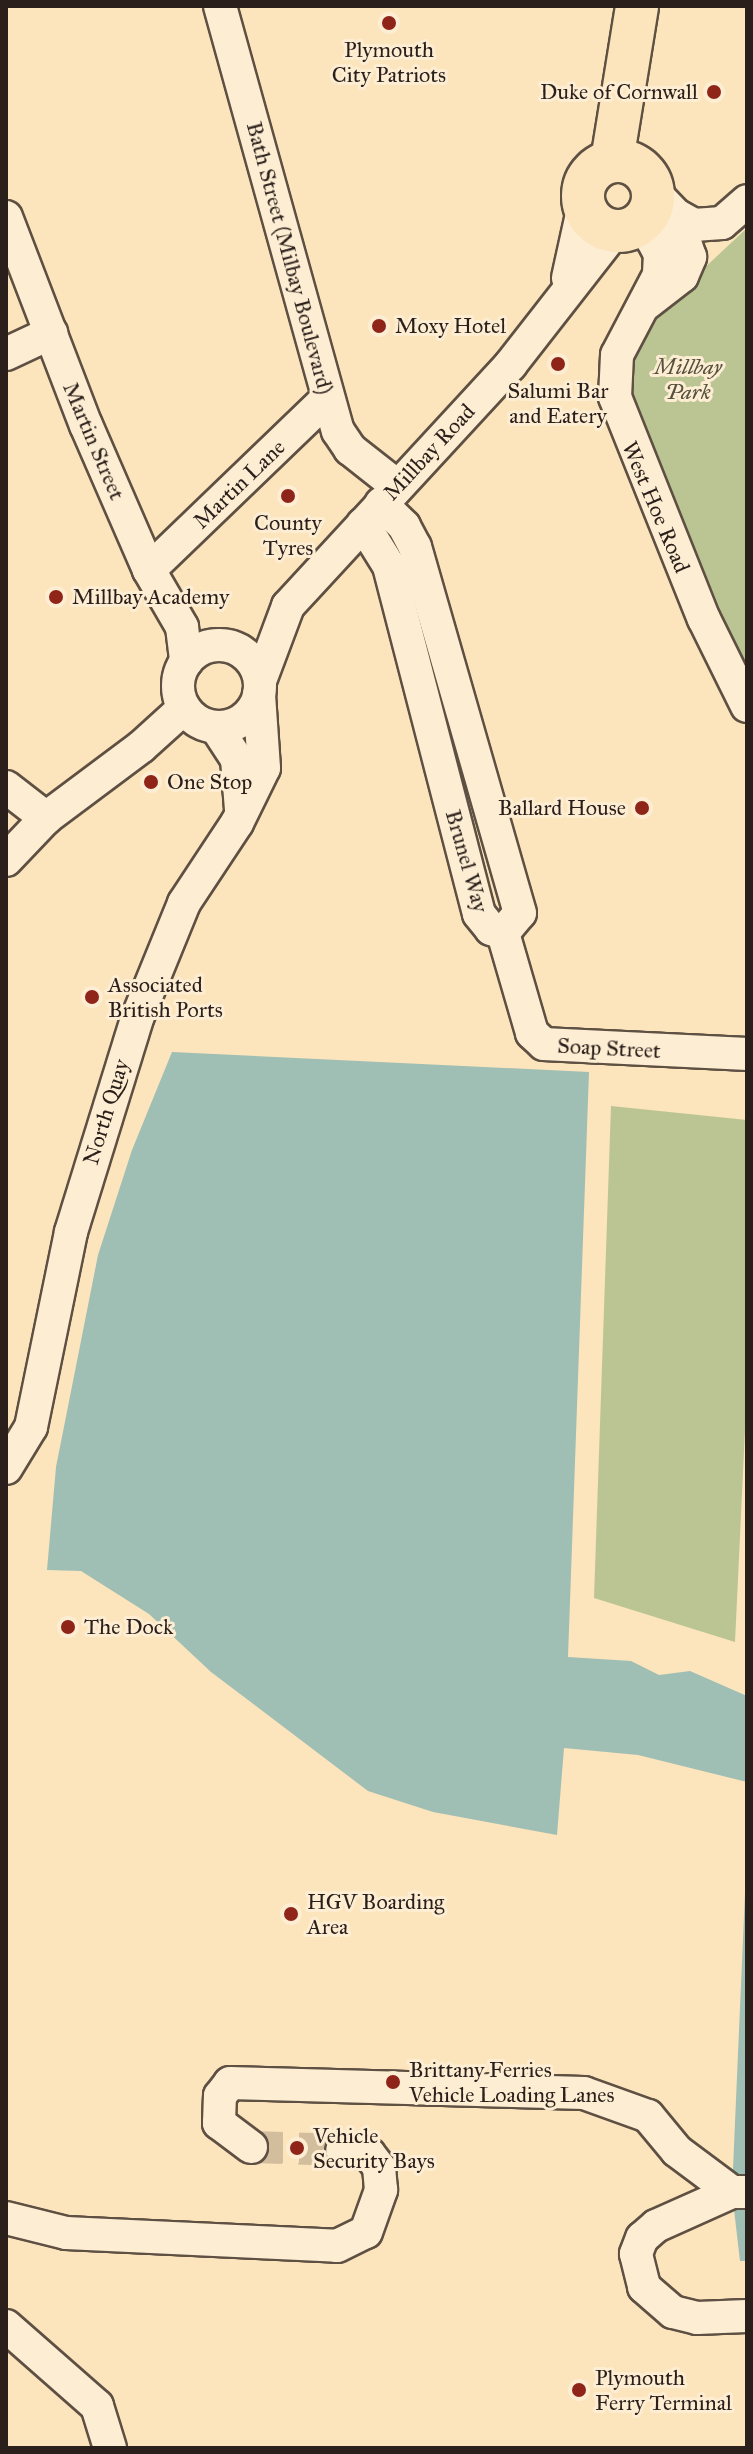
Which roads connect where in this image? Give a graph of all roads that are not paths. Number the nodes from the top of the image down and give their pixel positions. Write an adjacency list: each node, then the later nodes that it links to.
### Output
1 (220, 6): 12 (street, Bath Street (Milbay Boulevard))
2 (637, 6): 3 (main road)
3 (632, 53): 4 (main road); 5 (main road)
4 (612, 161): 5 (main road); 8 (main road)
5 (659, 195): 6 (street); 8 (main road); 9 (street, West Hoe Road)
6 (747, 201)
7 (6, 217): 10 (street, Martin Street)
8 (610, 221): 9 (street, West Hoe Road); 13 (street, Millbay Road)
9 (646, 304): 19 (street, West Hoe Road)
10 (51, 333): 11 (street); 14 (street, Martin Street)
11 (6, 354)
12 (328, 398): 13 (street, Bath Street (Milbay Boulevard)); 14 (street, Martin Lane)
13 (380, 505): 15 (street, Millbay Road); 26 (street, Brunel Way)
14 (149, 570): 17 (street, Martin Street)
15 (288, 606): 16 (street, Millbay Road); 18 (street, Millbay Road)
16 (217, 645): 17 (street); 18 (street)
17 (186, 662): 20 (street)
18 (259, 688): 21 (street); 23 (street, North Quay)
19 (747, 706)
20 (184, 708): 21 (street); 24 (street)
21 (216, 727): 23 (street)
22 (6, 787): 24 (street)
23 (240, 817): 28 (street, North Quay)
24 (46, 818): 25 (street)
25 (6, 860)
26 (503, 933): 27 (street, Soap Street)
27 (747, 1054)
28 (18, 1437): 29 (street, North Quay)
29 (6, 1468)
30 (251, 2147): 32 (street)
31 (342, 2150): 33 (street)
32 (739, 2192): 34 (street)
33 (6, 2218)
34 (747, 2316)
35 (16, 2332): 36 (street)
36 (110, 2448)

